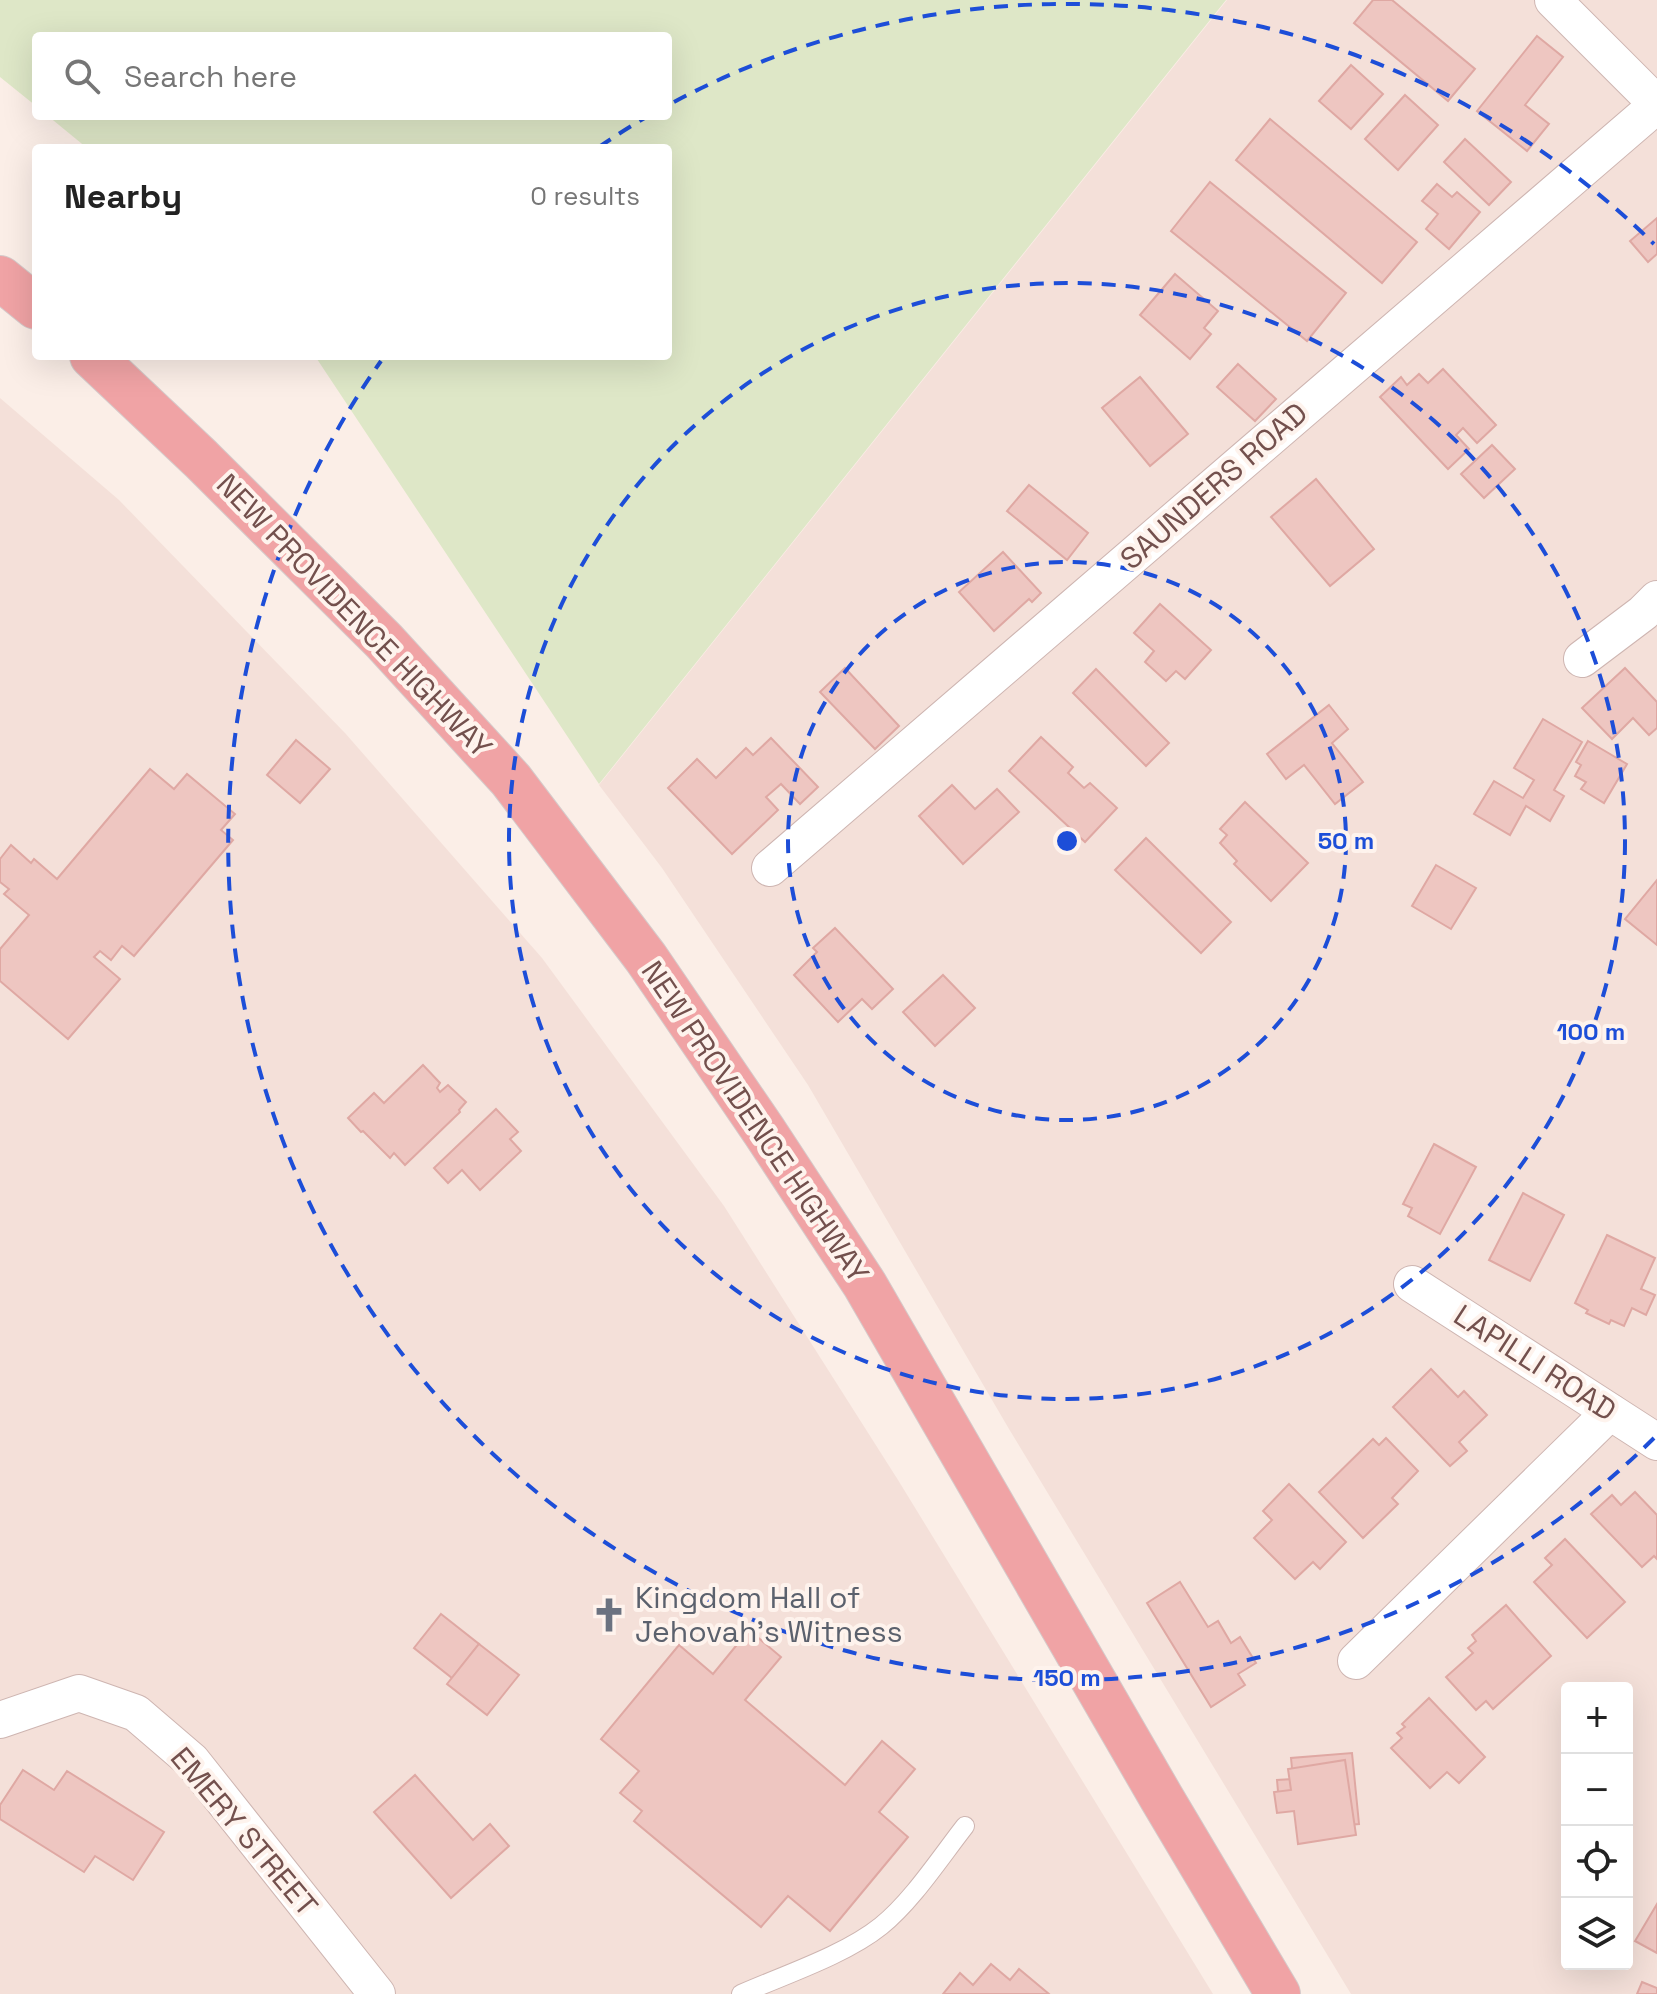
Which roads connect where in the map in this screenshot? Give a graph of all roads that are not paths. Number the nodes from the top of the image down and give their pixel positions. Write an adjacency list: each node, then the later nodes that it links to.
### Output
1 (1553, 0): 2 (street)
2 (1657, 104): 8 (street, SAUNDERS ROAD)
3 (0, 278): 4 (highway)
4 (32, 304)
5 (96, 360): 17 (highway, NEW PROVIDENCE HIGHWAY)
6 (1657, 599): 7 (street)
7 (1582, 659)
8 (770, 868)
9 (1412, 1284): 10 (street, LAPILLI ROAD)
10 (1610, 1412): 11 (street, LAPILLI ROAD); 12 (street)
11 (1657, 1442)
12 (1356, 1661)
13 (0, 1720): 15 (street, EMERY STREET)
14 (965, 1826): 16 (lane)
15 (377, 1994)
16 (741, 1994)
17 (1278, 1994)

